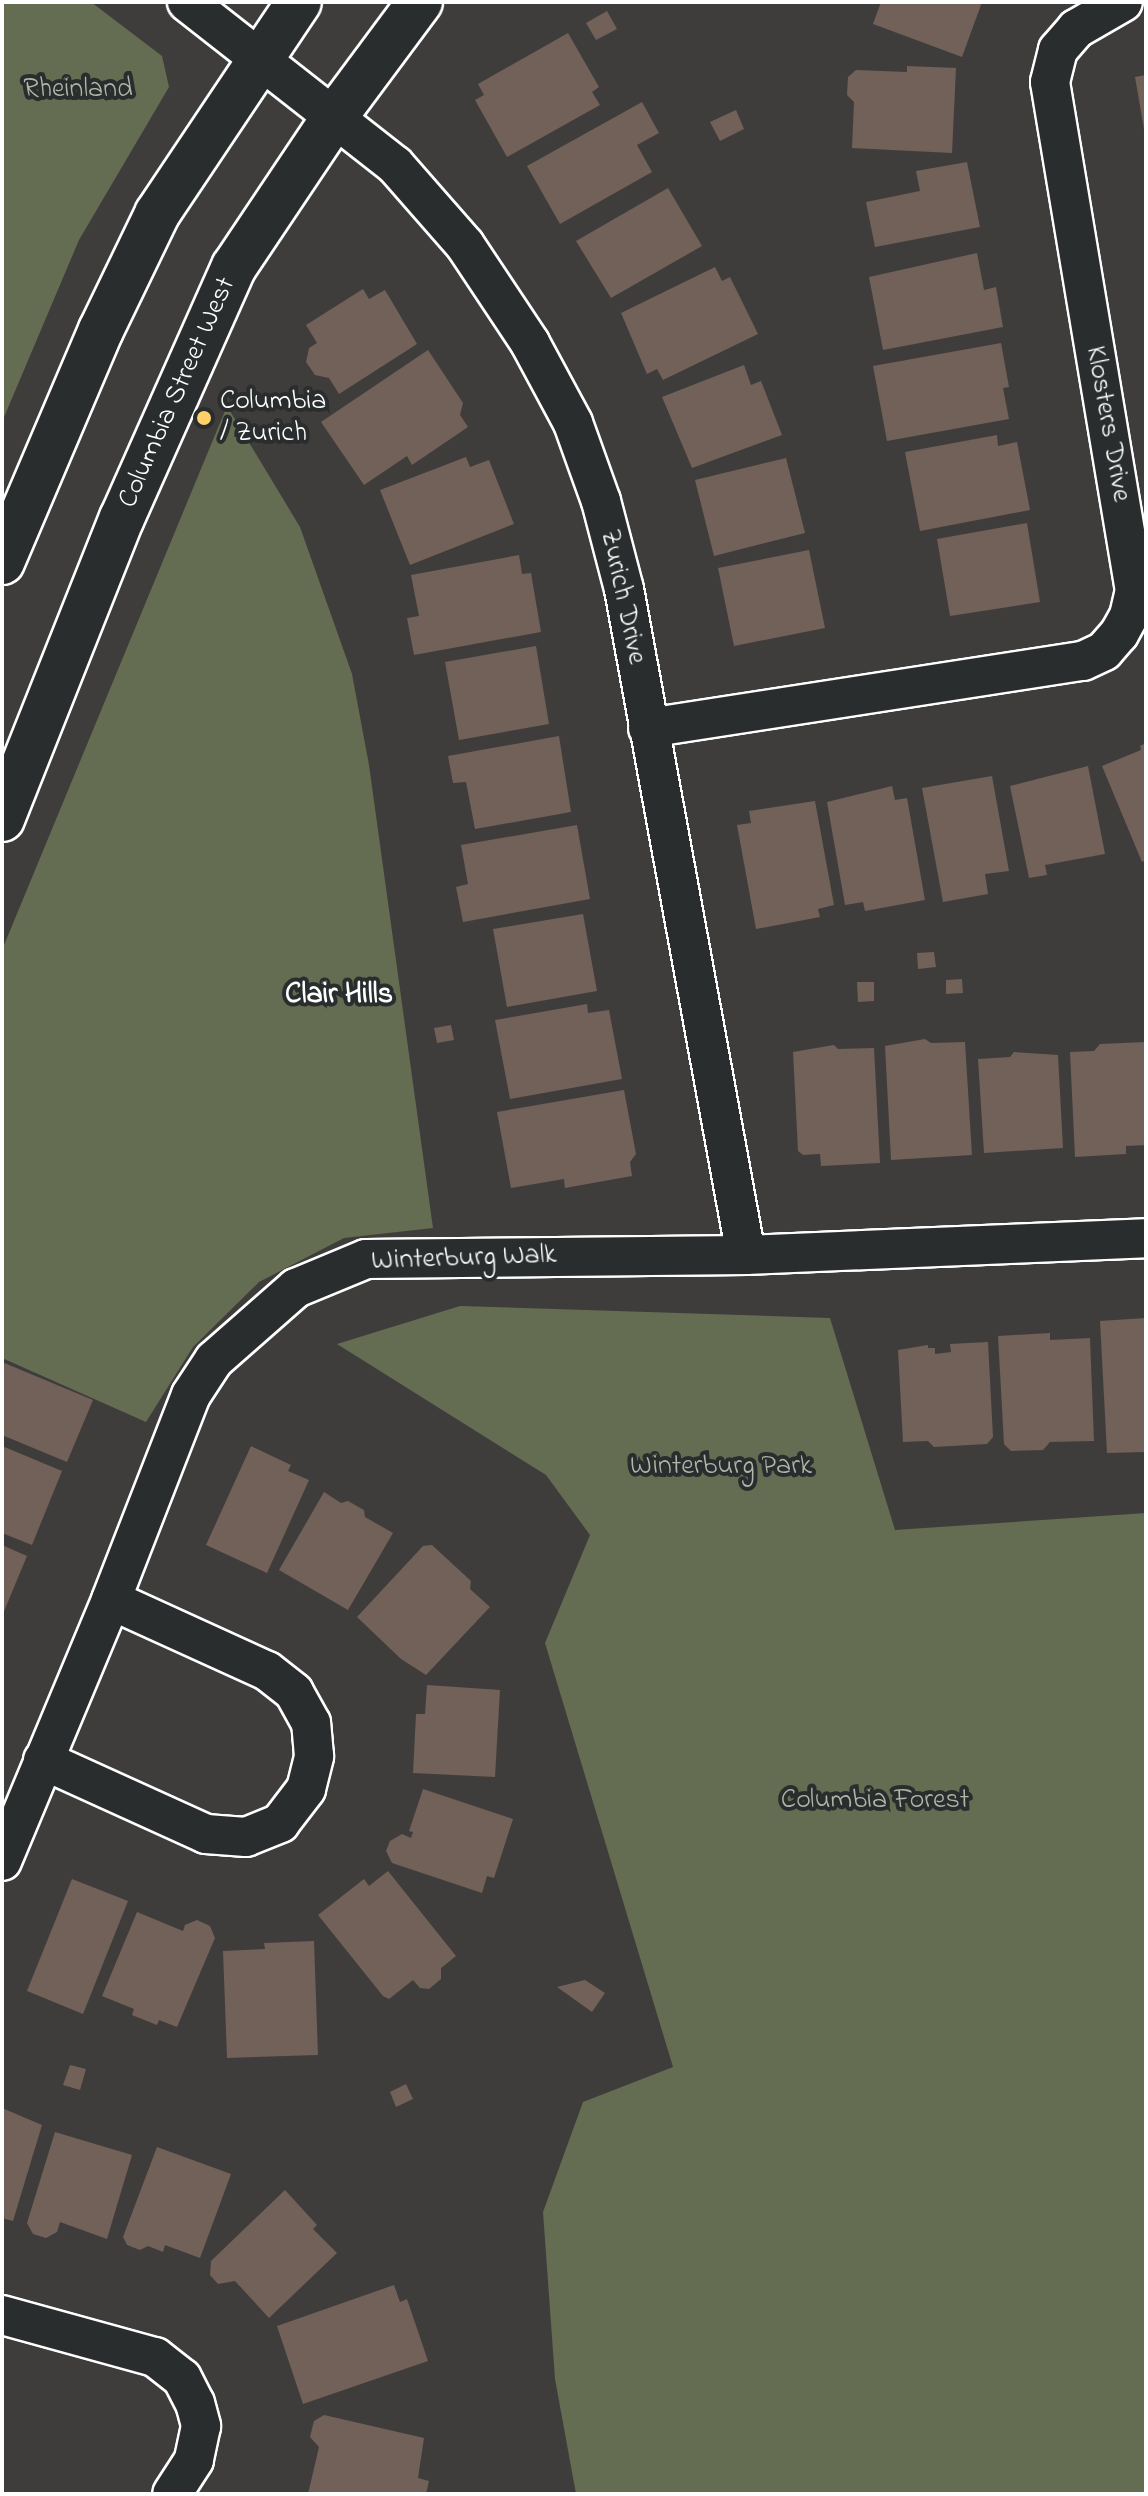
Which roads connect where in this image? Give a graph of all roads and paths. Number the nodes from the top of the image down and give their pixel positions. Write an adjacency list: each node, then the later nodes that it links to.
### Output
1 (187, 2): 5 (street, Zurich Drive)
2 (299, 2): 5 (main road)
3 (420, 2): 6 (main road, Columbia Street West)
4 (1123, 2): 8 (street, Klosters Drive)
5 (259, 59): 6 (street, Zurich Drive); 7 (main road)
6 (333, 119): 8 (street, Zurich Drive); 9 (main road, Columbia Street West)
7 (2, 562)
8 (648, 728): 11 (street, Zurich Drive)
9 (2, 819)
10 (1146, 1238): 11 (street, Winterburg Walk)
11 (746, 1255): 12 (street, Winterburg Walk)
12 (111, 1600): 13 (street, Winterburg Walk); 13 (street)
13 (43, 1760): 14 (street, Winterburg Walk)
14 (2, 1861)
15 (2, 2315): 16 (street)
16 (172, 2494)

